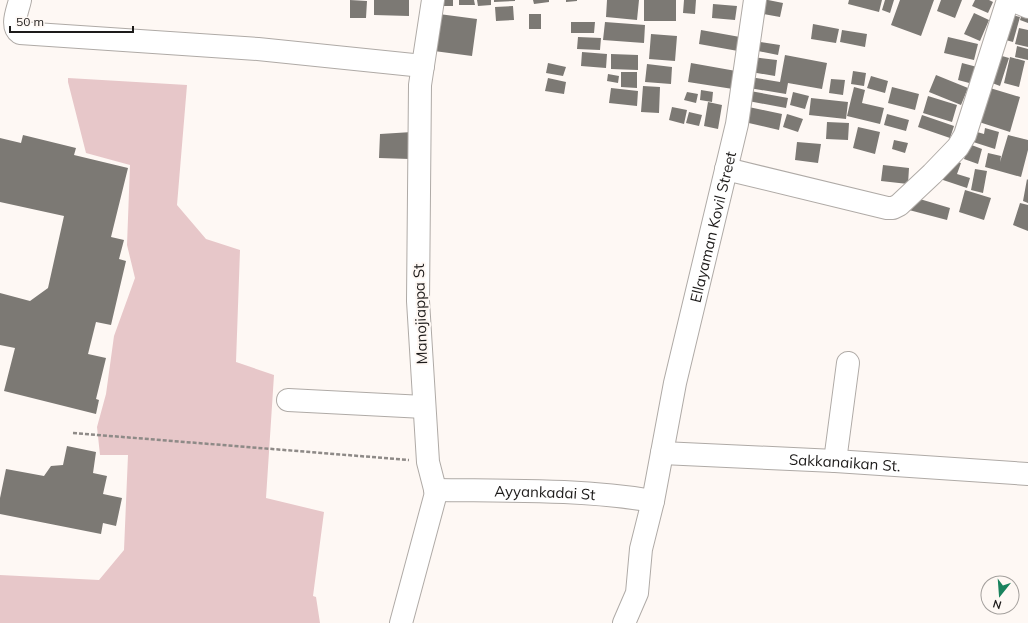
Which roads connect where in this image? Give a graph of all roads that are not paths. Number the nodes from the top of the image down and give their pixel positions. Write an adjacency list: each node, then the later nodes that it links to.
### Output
1 (20, 0): 7 (street)
2 (433, 0): 7 (street, Manojiappa St)
3 (755, 0): 8 (street, Ellayaman Kovil Street)
4 (1008, 0): 8 (street)
5 (1012, 0): 6 (street)
6 (1028, 7)
7 (423, 66): 11 (street, Manojiappa St)
8 (726, 170): 12 (street, Ellayaman Kovil Street)
9 (848, 363): 13 (street)
10 (288, 400): 11 (street)
11 (424, 407): 15 (street, Manojiappa St)
12 (662, 453): 13 (street, Sakkanaikan St.); 16 (street, Ellayaman Kovil Street)
13 (834, 461): 14 (street, Sakkanaikan St.)
14 (1028, 474)
15 (436, 490): 16 (street, Ayyankadai St); 17 (street, Manojiappa St)
16 (654, 494): 18 (street, Ellayaman Kovil Street)
17 (401, 623)
18 (624, 623)

